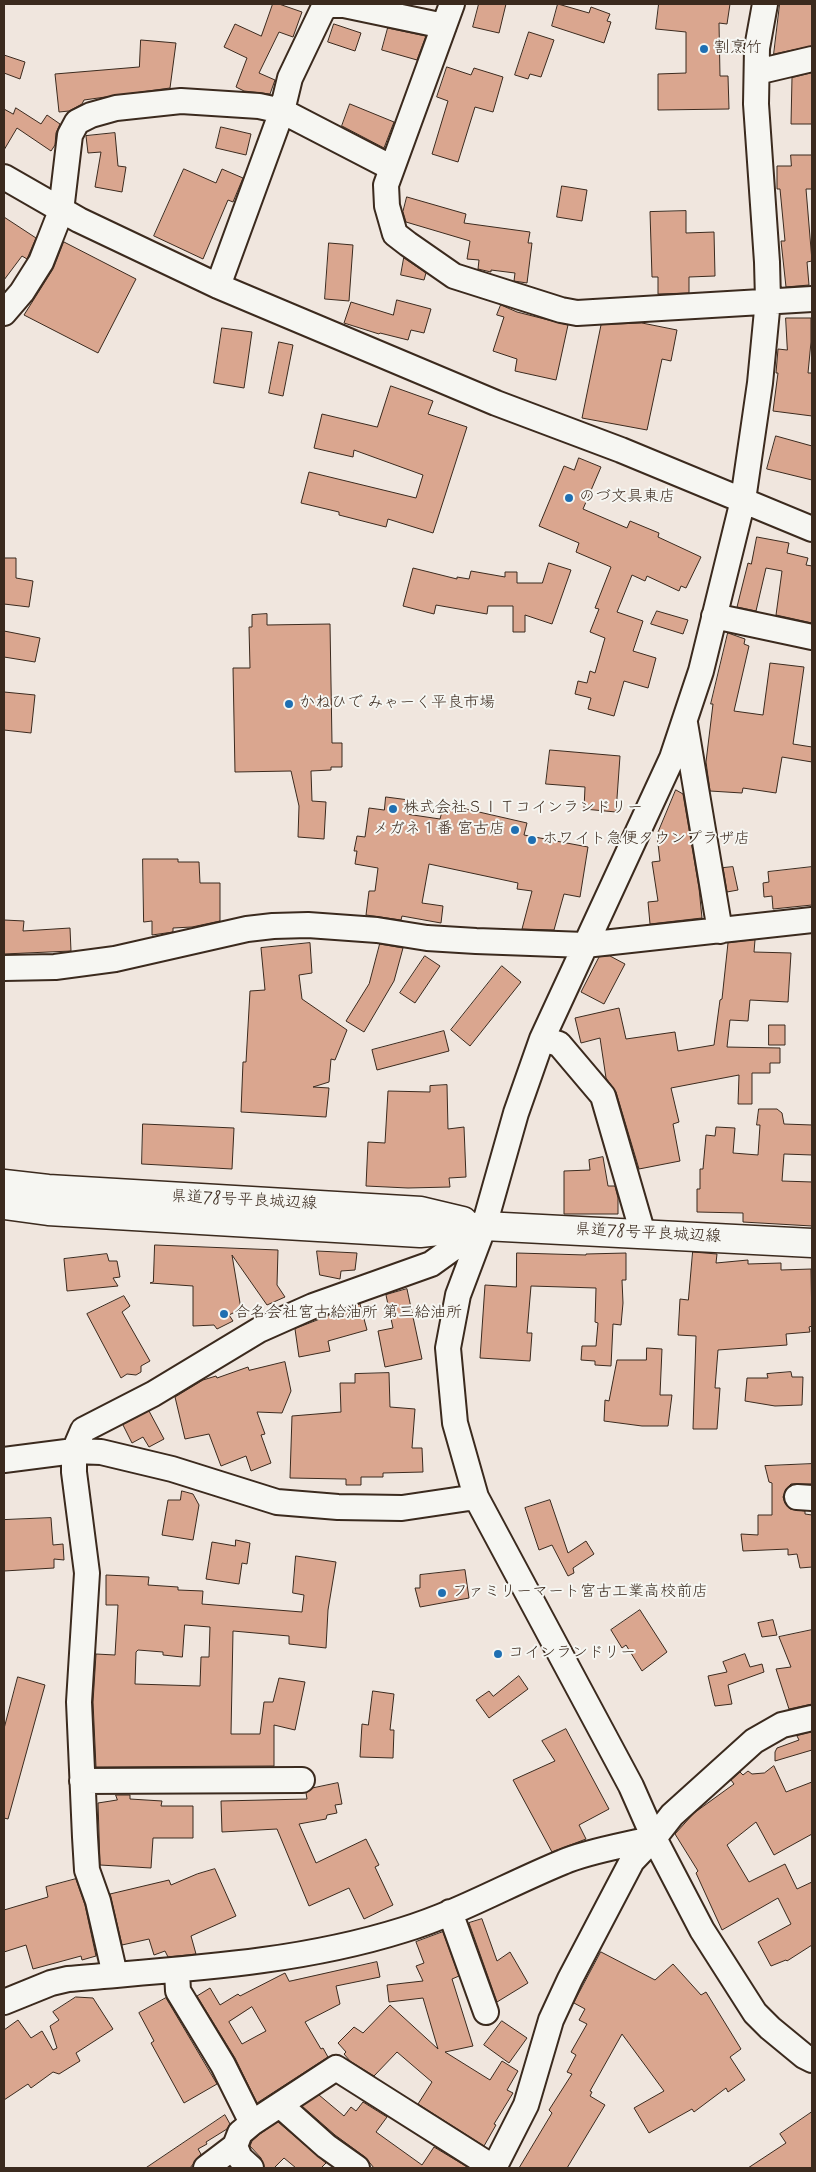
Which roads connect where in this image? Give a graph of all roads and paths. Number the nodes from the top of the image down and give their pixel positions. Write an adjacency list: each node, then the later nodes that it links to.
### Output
1 (344, 4): 4 (street); 7 (street)
2 (452, 4): 4 (street)
3 (765, 4): 6 (street)
4 (444, 26): 8 (street)
5 (812, 59): 6 (street)
6 (757, 72): 13 (street)
7 (282, 111): 8 (street); 10 (street); 11 (street)
8 (392, 168): 13 (street)
9 (4, 177): 10 (street)
10 (61, 211): 11 (street); 14 (street)
11 (218, 286): 15 (street)
12 (812, 299): 13 (street)
13 (768, 300): 15 (street)
14 (4, 313)
15 (743, 500): 16 (street); 17 (street)
16 (812, 529)
17 (714, 616): 18 (street); 19 (street)
18 (812, 637)
19 (684, 720): 21 (street); 22 (street)
20 (812, 920): 21 (street)
21 (720, 931): 22 (street)
22 (585, 945): 23 (street); 24 (street)
23 (4, 968)
24 (542, 1039): 27 (street); 28 (street)
25 (4, 1184): 27 (main road, 県道78号平良城辺線)
26 (4, 1205): 27 (main road, 県道78号平良城辺線)
27 (484, 1226): 28 (main road, 県道78号平良城辺線); 30 (street); 32 (street)
28 (643, 1234): 29 (main road, 県道78号平良城辺線)
29 (812, 1244)
30 (74, 1451): 31 (street); 32 (street); 35 (street)
31 (4, 1460)
32 (476, 1497): 36 (street)
33 (812, 1718): 36 (street)
34 (302, 1780): 35 (street)
35 (82, 1782): 39 (street)
36 (654, 1838): 37 (street); 42 (street); 49 (street)
37 (450, 1912): 38 (street); 41 (street)
38 (177, 1971): 39 (street); 44 (street)
39 (115, 1975): 40 (street)
40 (4, 2002)
41 (486, 2012)
42 (812, 2060)
43 (280, 2105): 44 (street); 48 (street); 49 (street)
44 (252, 2123): 45 (street)
45 (235, 2146): 46 (street); 47 (street)
46 (206, 2168)
47 (251, 2168)
48 (357, 2168)
49 (494, 2168)

